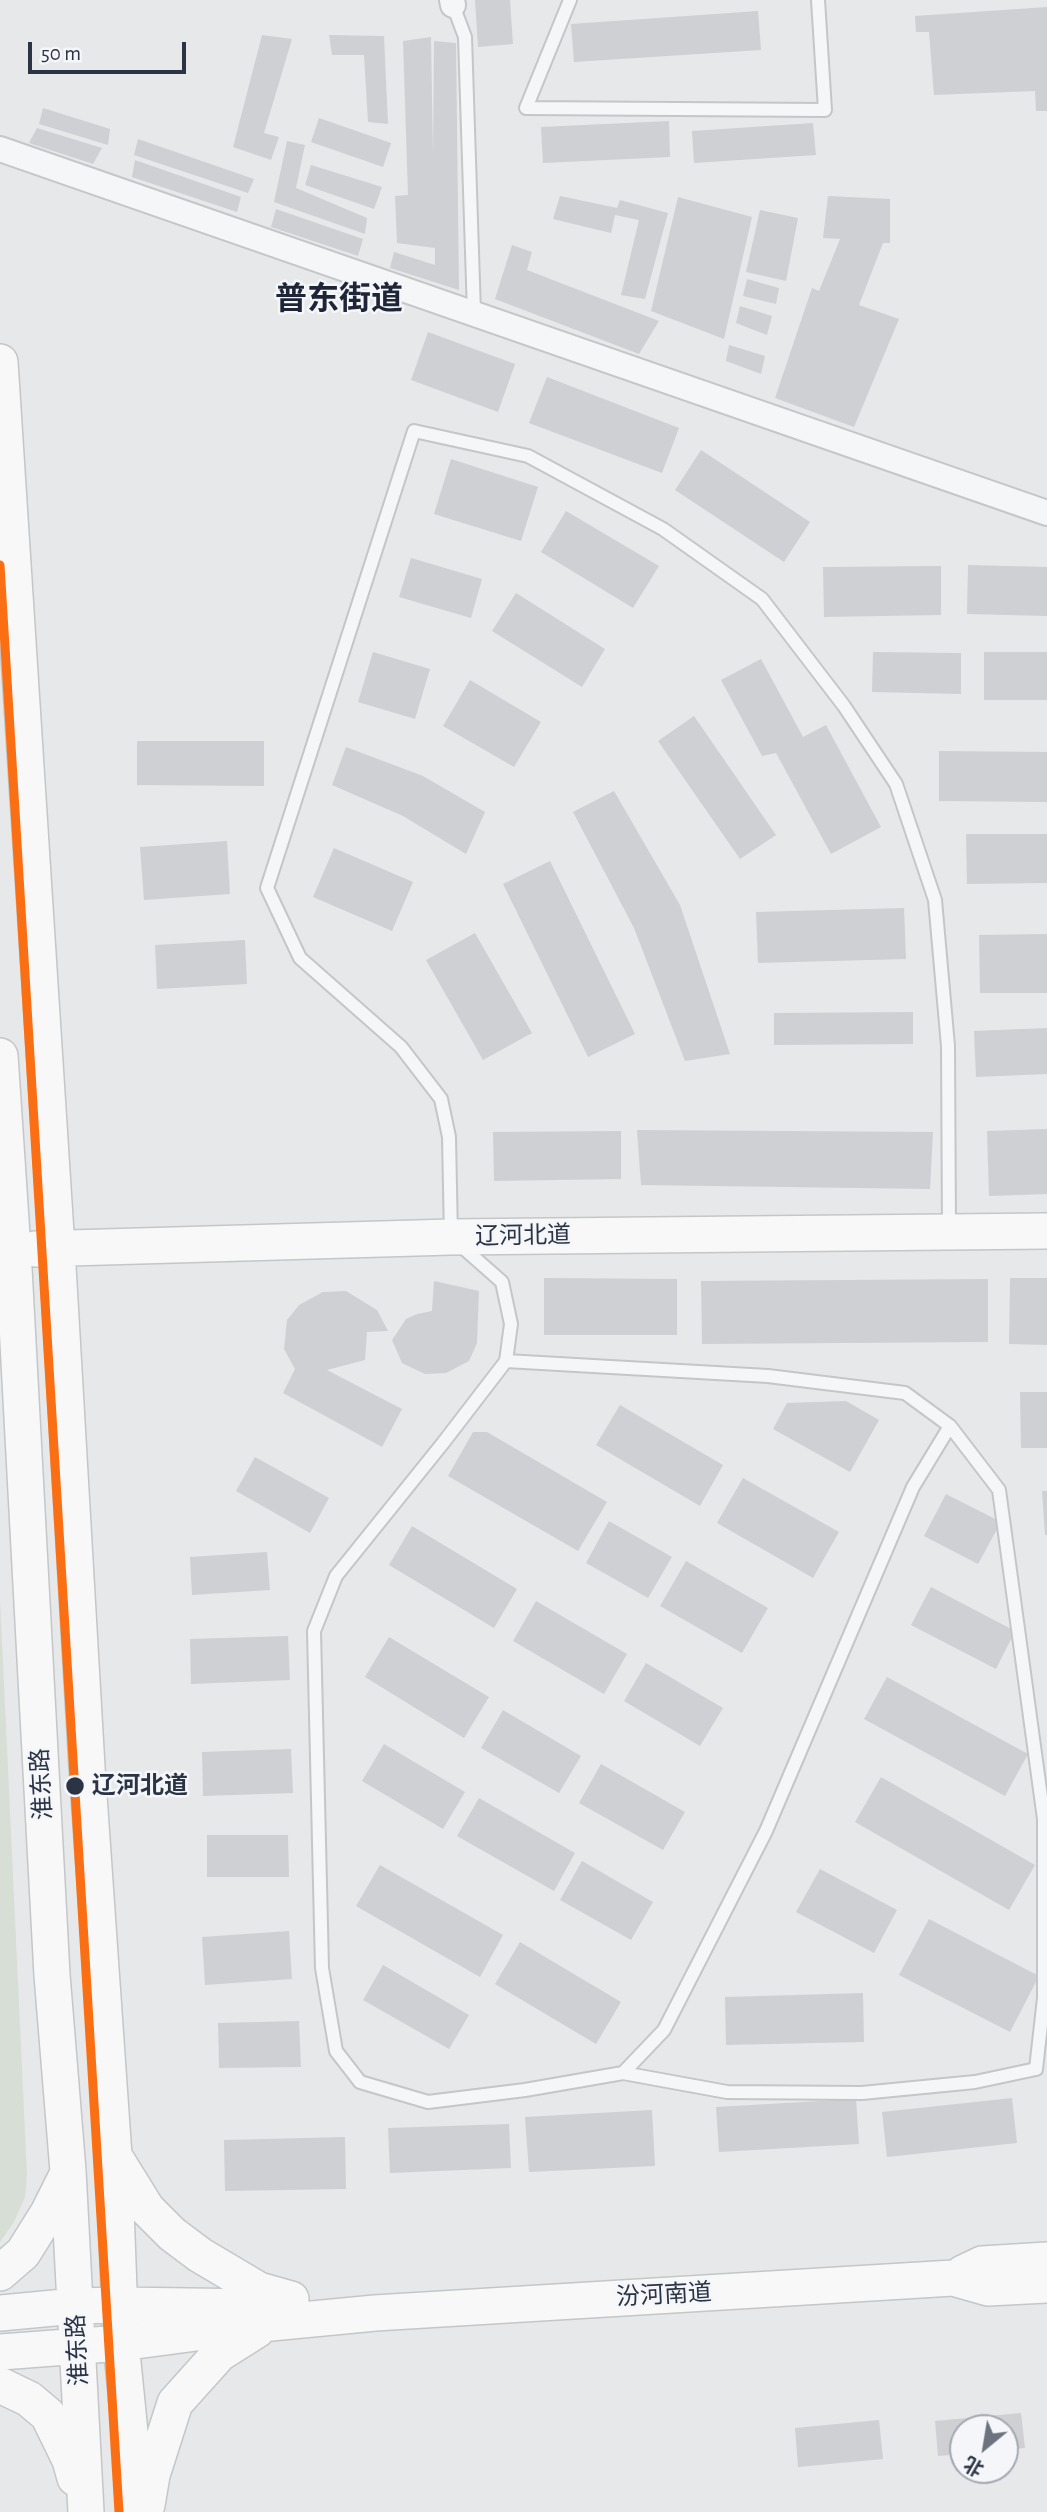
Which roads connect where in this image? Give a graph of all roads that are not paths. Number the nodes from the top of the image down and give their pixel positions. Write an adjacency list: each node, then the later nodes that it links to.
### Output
1 (570, 0): 2 (lane)
2 (818, 0)
3 (453, 2): 5 (lane)
4 (0, 149): 5 (street)
5 (474, 313): 7 (street)
6 (0, 362): 12 (main road, 淮东路)
7 (1047, 513)
8 (0, 1056): 13 (main road, 淮东路)
9 (1047, 1231): 10 (main road, 辽河北道)
10 (949, 1232): 11 (main road, 辽河北道); 11 (lane)
11 (451, 1237): 12 (main road, 辽河北道); 14 (lane)
12 (57, 1248): 13 (main road, 辽河北道); 17 (main road, 淮东路)
13 (7, 1250): 18 (main road, 淮东路)
14 (506, 1361): 15 (lane); 16 (lane)
15 (950, 1426): 16 (lane); 16 (lane)
16 (623, 2073)
17 (114, 2156): 23 (main road, 淮东路); 25 (main road)
18 (68, 2172): 20 (main road); 24 (main road, 淮东路)
19 (1047, 2260): 21 (main road, 汾河南道)
20 (0, 2273)
21 (953, 2278): 22 (main road, 汾河南道); 27 (main road, 汾河南道)
22 (1047, 2285)
23 (119, 2305): 24 (main road, 汾河南道); 25 (main road, 汾河南道); 29 (main road, 淮东路)
24 (75, 2306): 26 (main road, 汾河南道); 30 (main road, 淮东路)
25 (317, 2308): 27 (main road, 汾河南道)
26 (0, 2313)
27 (375, 2313): 28 (main road, 汾河南道)
28 (271, 2323): 29 (main road, 汾河南道); 35 (main road)
29 (121, 2343): 30 (main road, 汾河南道); 34 (main road, 淮东路)
30 (77, 2347): 31 (main road, 汾河南道); 33 (main road, 淮东路)
31 (0, 2352)
32 (0, 2385): 33 (main road)
33 (85, 2512)
34 (138, 2512)
35 (146, 2512)

